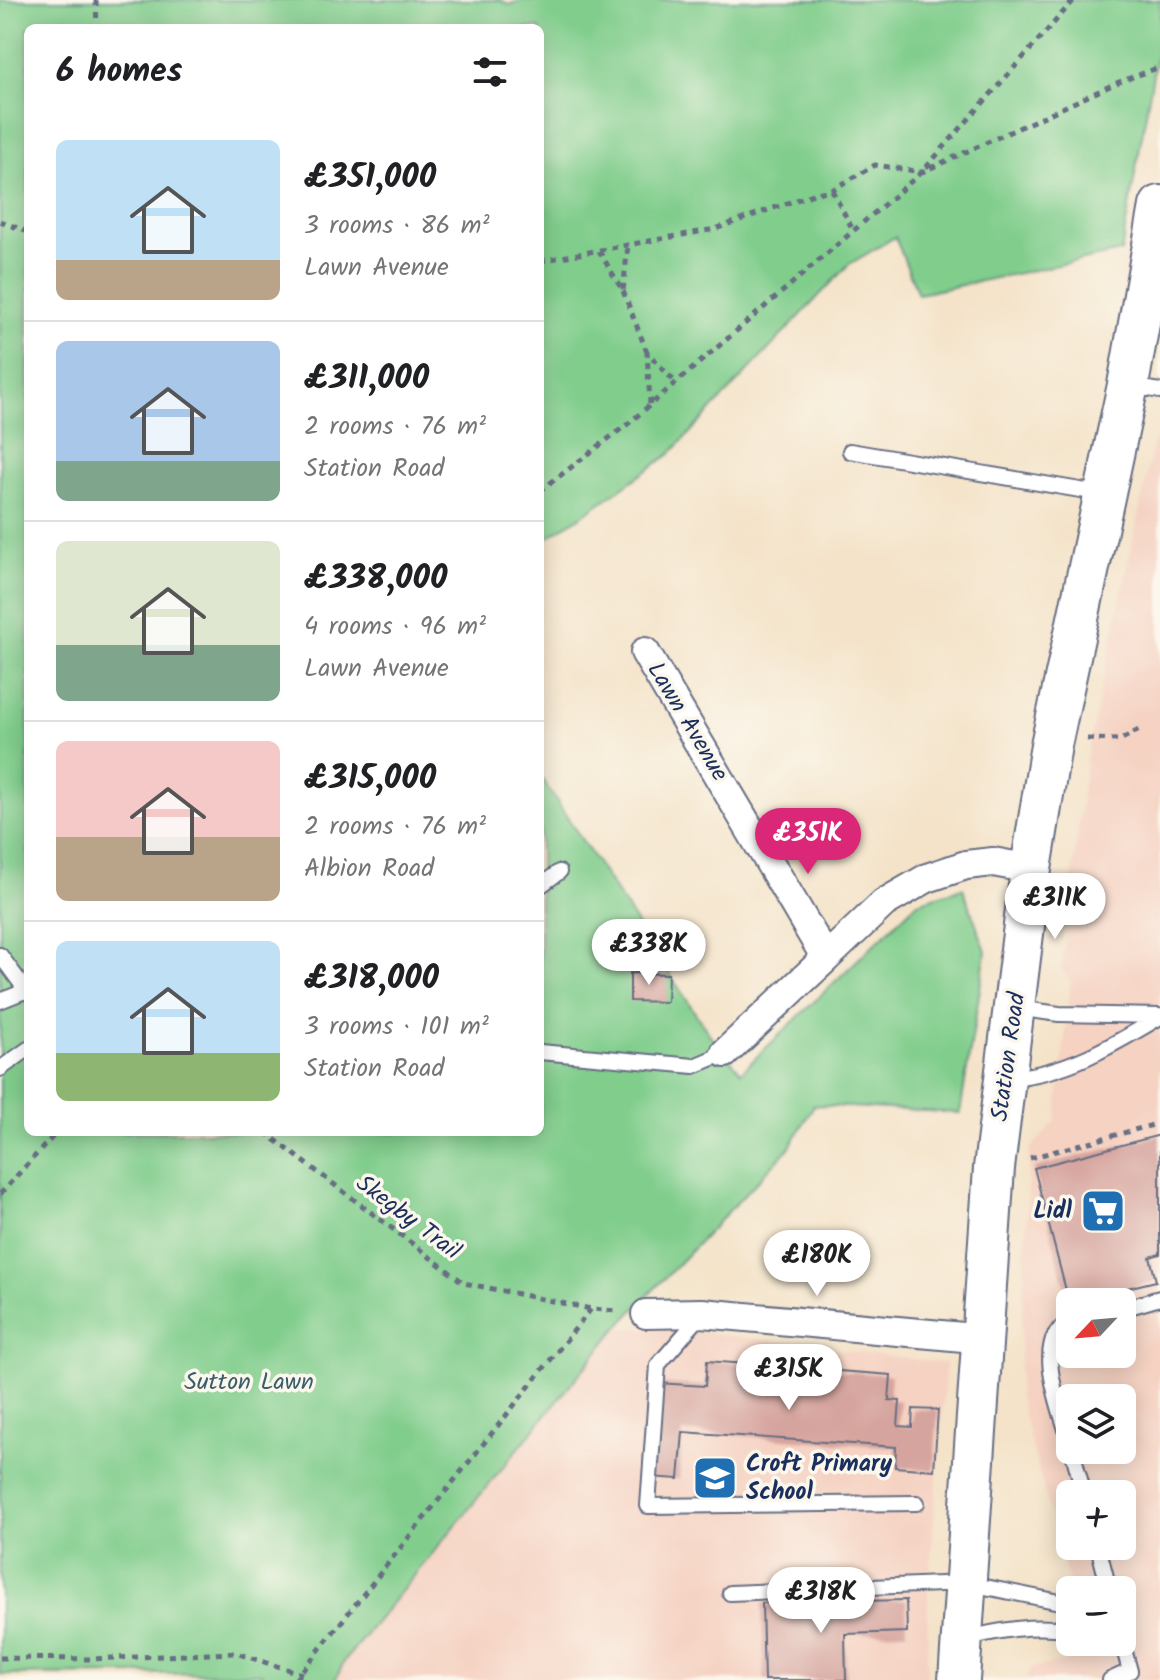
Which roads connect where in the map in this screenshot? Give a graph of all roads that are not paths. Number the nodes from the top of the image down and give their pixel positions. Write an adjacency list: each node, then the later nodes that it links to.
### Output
1 (1160, 206): 2 (street, Station Road)
2 (1156, 253): 3 (street, Station Road)
3 (1144, 388): 5 (street, Station Road)
4 (850, 451): 5 (lane)
5 (1104, 494): 7 (street, Station Road)
6 (645, 652): 11 (street, Lawn Avenue)
7 (1031, 869): 11 (street); 15 (street, Station Road)
8 (559, 872): 9 (lane)
9 (544, 883)
10 (0, 955): 12 (lane)
11 (826, 958): 19 (street)
12 (24, 989)
13 (24, 993): 14 (lane)
14 (0, 1001)
15 (1016, 1008): 16 (lane); 21 (street, Station Road)
16 (1160, 1016): 21 (lane)
17 (24, 1052): 20 (lane)
18 (544, 1052): 19 (lane)
19 (725, 1053)
20 (0, 1069)
21 (1005, 1078): 27 (street, Station Road)
22 (1160, 1298): 23 (lane)
23 (1136, 1305)
24 (702, 1313): 25 (street); 27 (street); 29 (lane)
25 (646, 1314)
26 (1056, 1336): 28 (lane)
27 (985, 1339): 30 (street, Station Road)
28 (1056, 1393)
29 (917, 1503)
30 (965, 1583): 31 (lane); 32 (lane); 34 (street, Station Road)
31 (730, 1593)
32 (1056, 1601)
33 (1056, 1628): 34 (lane)
34 (962, 1639): 36 (street, Station Road)
35 (1126, 1656): 37 (lane)
36 (959, 1680)
37 (1110, 1680)

